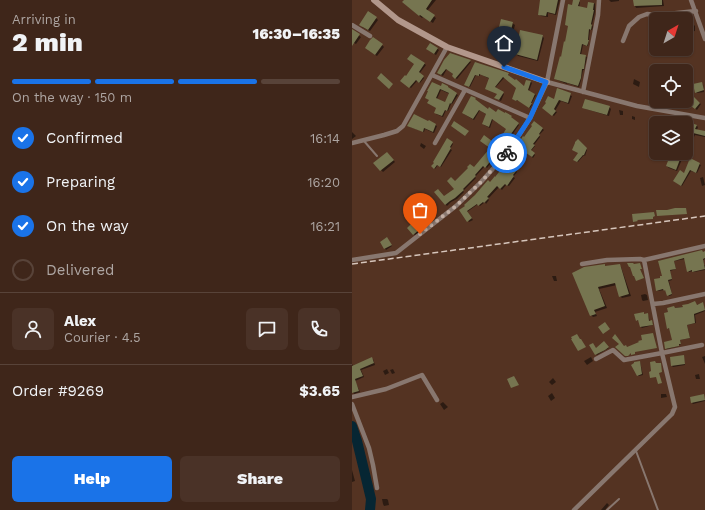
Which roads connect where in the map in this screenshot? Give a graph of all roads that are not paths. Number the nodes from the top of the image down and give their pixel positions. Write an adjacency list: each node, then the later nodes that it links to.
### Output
1 (374, 0): 10 (street)
2 (563, 0): 12 (street)
3 (599, 0): 14 (street)
4 (691, 0): 5 (street)
5 (696, 11): 8 (street); 9 (street)
6 (352, 25): 7 (street)
7 (370, 36)
8 (705, 39)
9 (623, 41)
10 (447, 47): 11 (street); 12 (street)
11 (432, 75): 13 (street); 17 (street)
12 (546, 82): 14 (street); 15 (street)
13 (465, 90): 15 (street); 19 (street)
14 (583, 92): 16 (street)
15 (530, 118): 22 (street)
16 (705, 118)
17 (363, 140): 18 (street); 20 (lane)
18 (352, 143)
19 (434, 143)
20 (377, 156)
21 (705, 246): 23 (street)
22 (352, 260)
23 (644, 260): 24 (street); 26 (street)
24 (582, 264)
25 (705, 294): 26 (street)
26 (653, 304): 28 (street)
27 (702, 345): 28 (street)
28 (662, 353): 29 (street); 33 (street)
29 (596, 359)
30 (352, 397): 31 (street)
31 (437, 400)
32 (352, 404): 34 (street)
33 (635, 450): 36 (street); 38 (lane)
34 (377, 488)
35 (619, 499): 37 (lane)
36 (574, 510)
37 (607, 510)
38 (658, 510)

